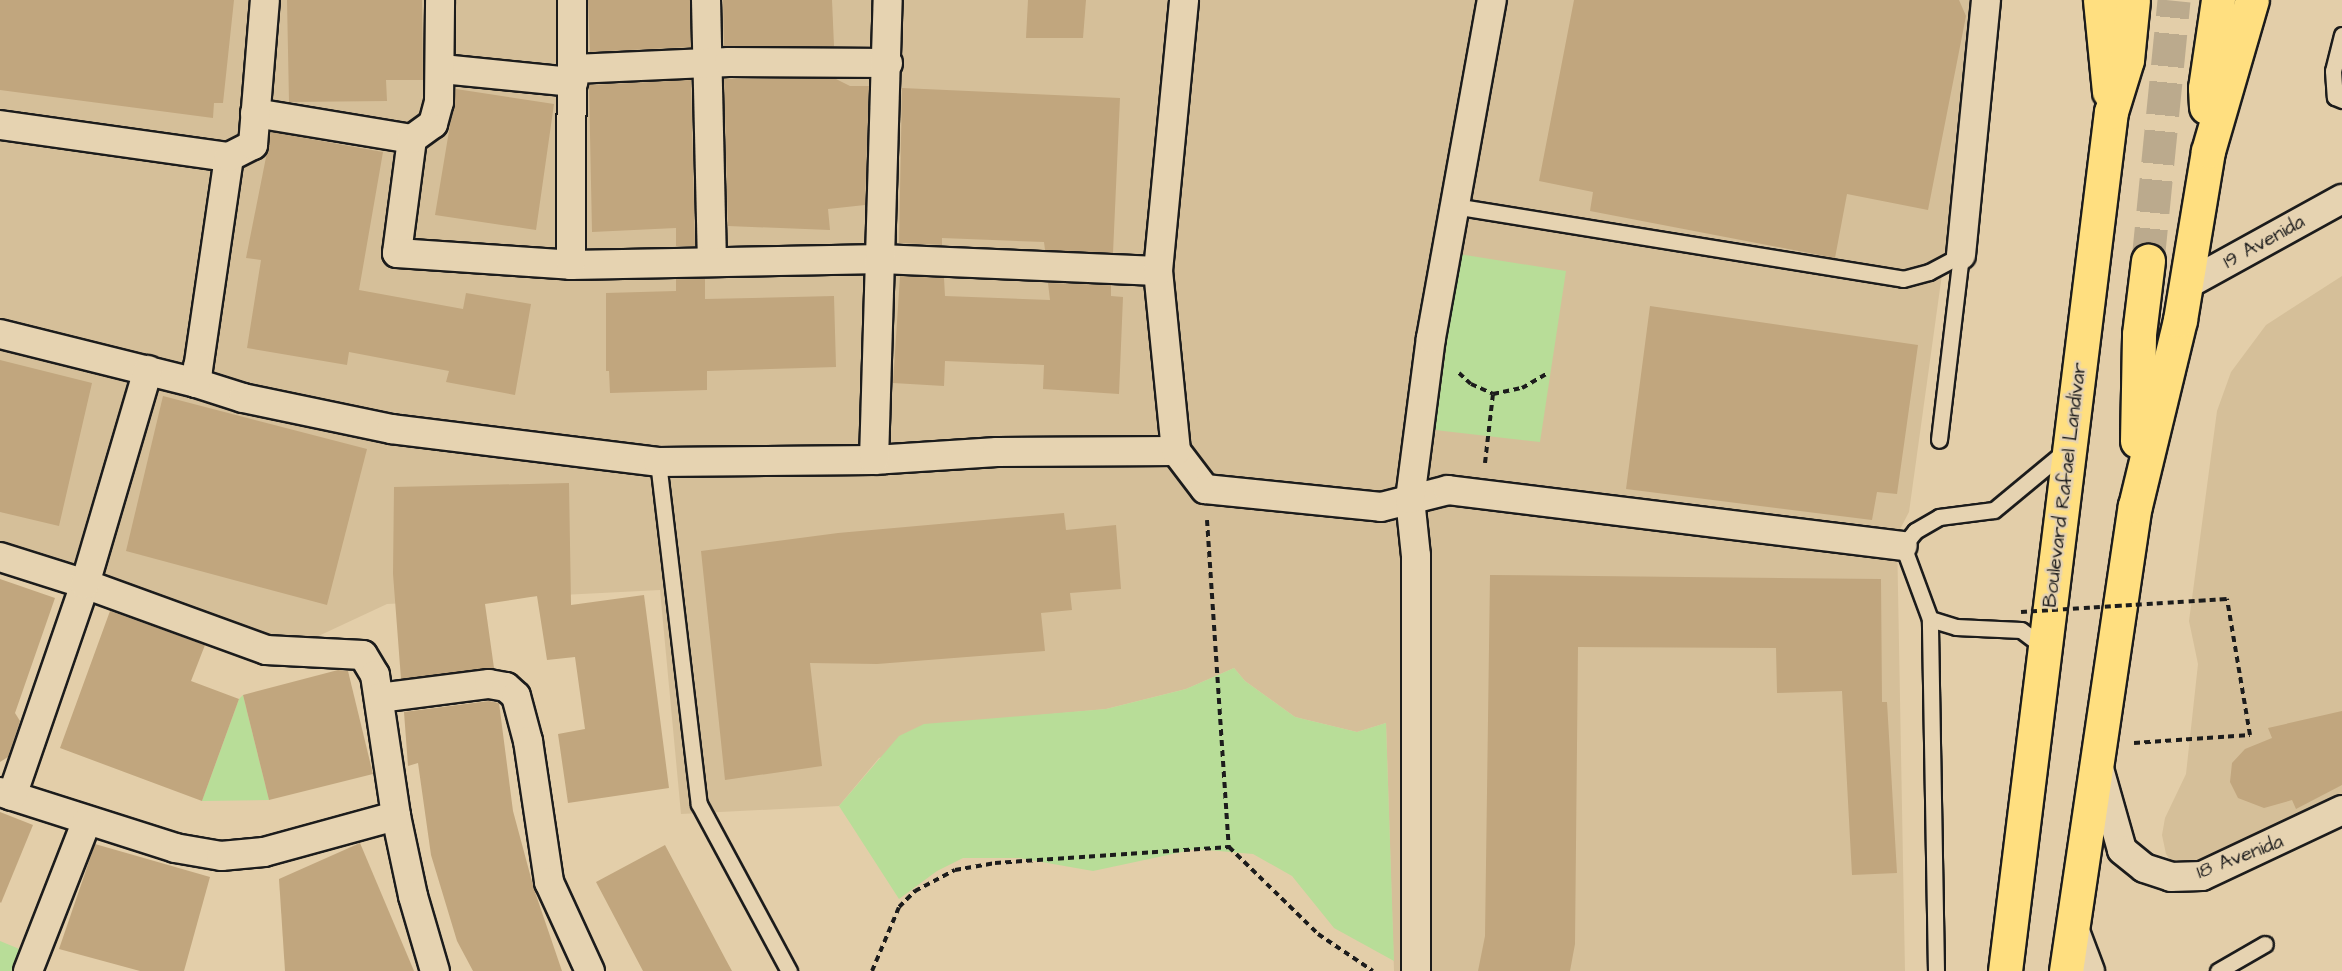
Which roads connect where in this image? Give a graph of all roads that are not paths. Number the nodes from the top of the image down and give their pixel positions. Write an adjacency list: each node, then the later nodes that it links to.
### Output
1 (265, 0): 20 (street)
2 (440, 0): 16 (street)
3 (572, 0): 17 (street)
4 (706, 0): 14 (street)
5 (888, 0): 15 (street)
6 (1184, 0): 32 (street)
7 (1492, 0): 26 (street)
8 (1986, 0): 27 (street)
9 (2100, 0): 19 (main road)
10 (2133, 0): 19 (main road, Boulevard Rafael Landívar)
11 (2218, 0): 23 (main road)
12 (2252, 0): 23 (main road)
13 (2342, 35): 18 (lane)
14 (710, 62): 15 (street); 17 (street); 30 (street)
15 (888, 63): 28 (street)
16 (442, 69): 17 (street); 22 (street)
17 (573, 75): 31 (street)
18 (2342, 100)
19 (2111, 112): 38 (main road, Boulevard Rafael Landívar)
20 (255, 113): 22 (street); 24 (street)
21 (0, 125): 24 (street)
22 (412, 139): 31 (street)
23 (2208, 151): 33 (main road)
24 (229, 157): 36 (street)
25 (2342, 199): 33 (street, 19 Avenida)
26 (1454, 206): 27 (lane); 42 (street)
27 (1961, 255): 37 (lane)
28 (883, 259): 30 (street); 32 (street); 40 (street)
29 (2148, 261): 43 (main road)
30 (712, 262): 31 (street)
31 (571, 265)
32 (1158, 271): 39 (street)
33 (2186, 285): 43 (main road)
34 (0, 334): 35 (lane)
35 (148, 370): 36 (lane); 46 (street)
36 (196, 383): 41 (street)
37 (1939, 440)
38 (2070, 447): 44 (lane); 48 (main road, Boulevard Rafael Landívar)
39 (1176, 451): 40 (street); 42 (street)
40 (874, 460): 41 (street)
41 (658, 462): 60 (lane)
42 (1410, 499): 44 (street); 61 (street)
43 (2135, 506): 50 (main road)
44 (1903, 546): 47 (lane)
45 (0, 557): 46 (street)
46 (85, 584): 49 (street); 51 (street)
47 (1930, 619): 48 (lane); 62 (lane)
48 (2045, 648): 63 (main road, Boulevard Rafael Landívar)
49 (380, 698): 53 (street); 59 (street)
50 (2098, 754): 52 (street, 18 Avenida); 55 (main road)
51 (6, 794): 54 (street)
52 (2342, 810)
53 (396, 816): 54 (street); 58 (street)
54 (86, 822): 57 (street)
55 (2073, 926): 64 (main road); 65 (street)
56 (2265, 944): 66 (lane)
57 (28, 971)
58 (435, 971)
59 (590, 971)
60 (789, 971)
61 (1416, 971)
62 (1936, 971)
63 (2005, 971)
64 (2066, 971)
65 (2091, 971)
66 (2218, 971)

